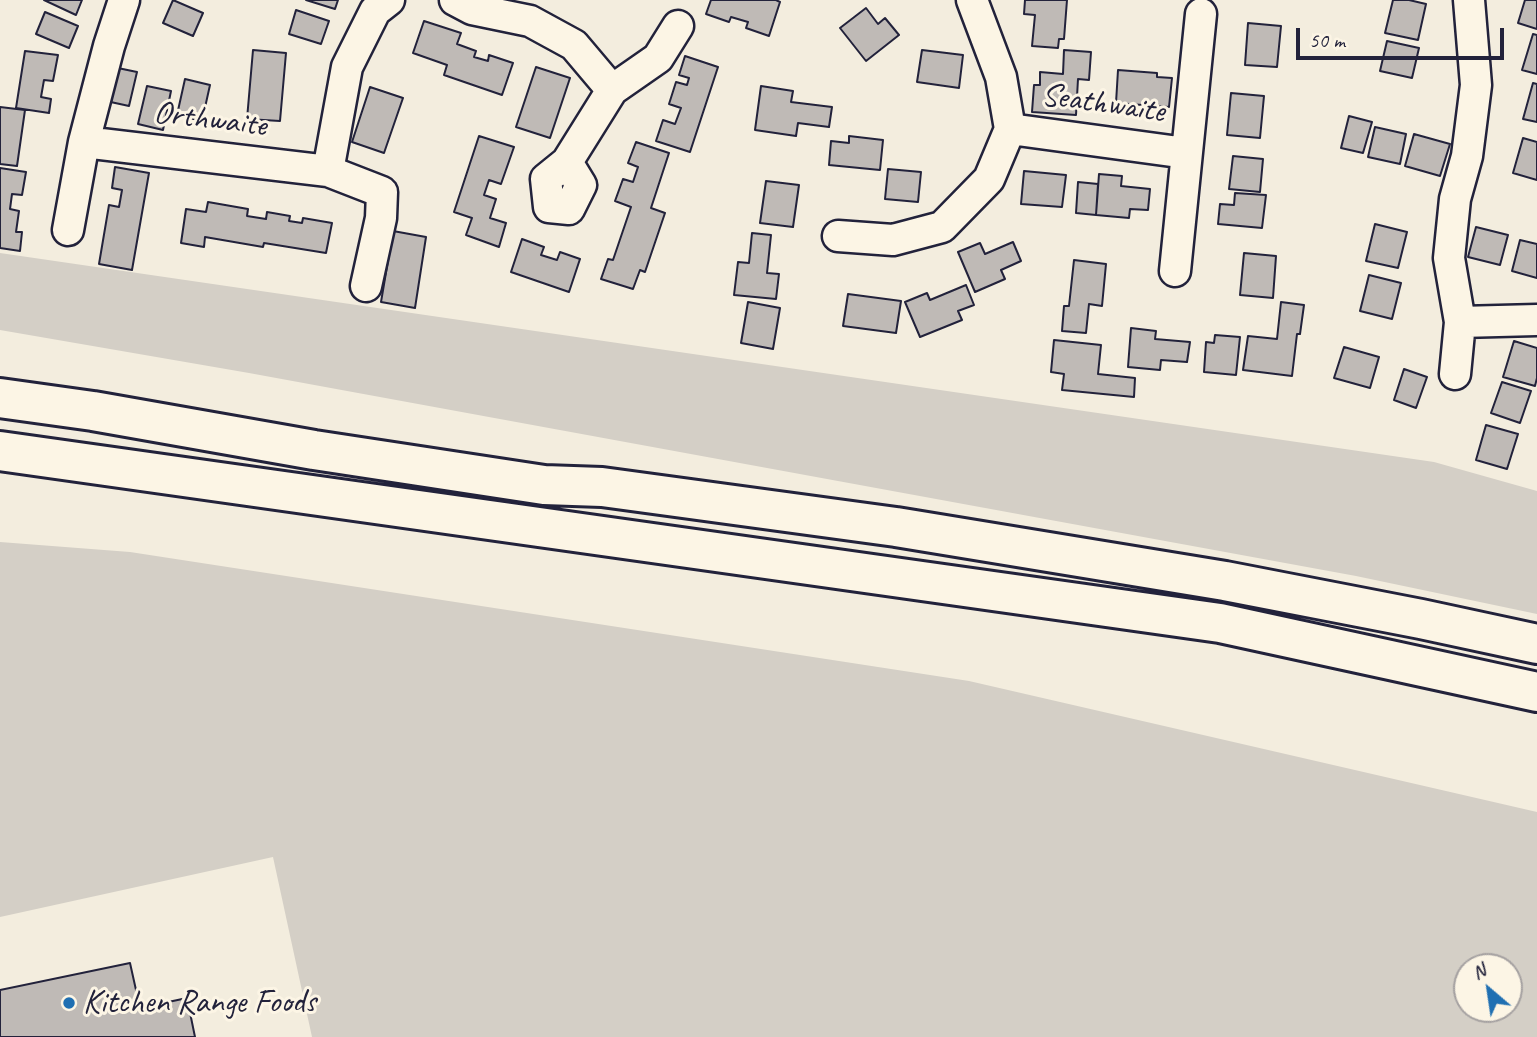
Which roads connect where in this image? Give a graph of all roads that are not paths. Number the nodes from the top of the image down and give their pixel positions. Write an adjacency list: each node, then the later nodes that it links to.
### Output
1 (124, 0): 10 (street)
2 (389, 0): 13 (street)
3 (454, 0): 8 (street)
4 (972, 0): 9 (street, Seathwaite)
5 (1469, 0): 19 (street)
6 (1201, 13): 11 (street, Seathwaite)
7 (678, 26): 8 (street)
8 (612, 90): 12 (street)
9 (1010, 129): 11 (street, Seathwaite); 15 (street, Seathwaite)
10 (84, 142): 13 (street, Orthwaite); 14 (street)
11 (1186, 153): 16 (street, Seathwaite)
12 (567, 162)
13 (328, 171): 17 (street, Orthwaite)
14 (68, 230)
15 (838, 236)
16 (1175, 271)
17 (366, 286)
18 (1537, 320): 19 (street)
19 (1460, 322): 21 (street)
20 (0, 372): 26 (main road)
21 (1455, 374)
22 (0, 398): 26 (main road)
23 (0, 451): 24 (main road)
24 (72, 461): 25 (main road); 28 (main road)
25 (0, 468)
26 (602, 487): 27 (main road)
27 (1537, 645)
28 (1537, 692)

